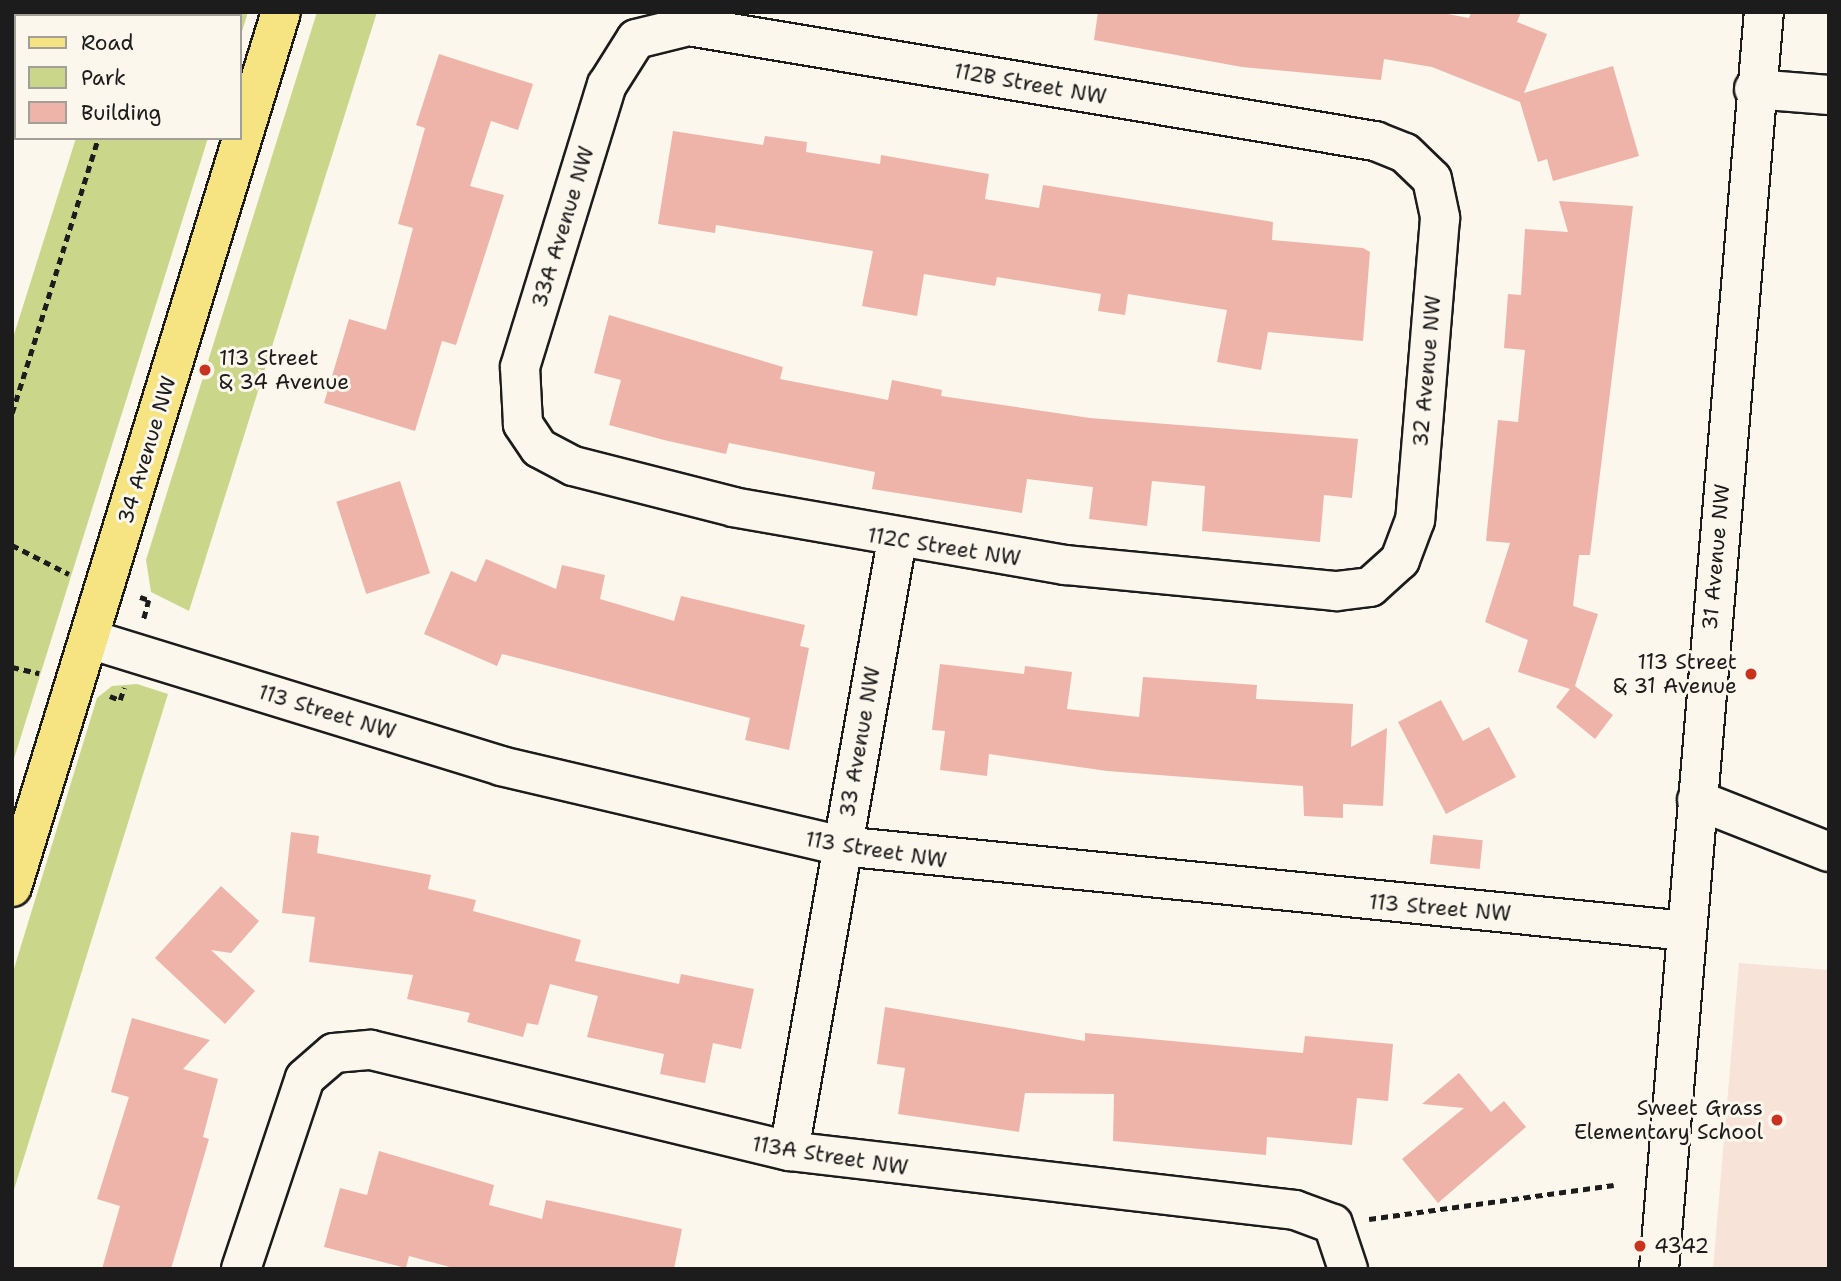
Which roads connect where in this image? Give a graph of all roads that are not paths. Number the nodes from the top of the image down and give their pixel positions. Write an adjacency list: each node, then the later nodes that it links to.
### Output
1 (281, 12): 6 (main road, 34 Avenue NW)
2 (1764, 12): 4 (street, 31 Avenue NW)
3 (636, 39): 8 (street, 112B Street NW); 9 (street, 33A Avenue NW)
4 (1754, 89): 5 (street); 13 (street, 31 Avenue NW)
5 (1829, 95)
6 (242, 139)
7 (242, 140): 12 (main road, 34 Avenue NW)
8 (1420, 164): 11 (street, 32 Avenue NW)
9 (523, 424): 10 (street, 112C Street NW)
10 (897, 541): 11 (street, 112C Street NW); 14 (street, 33 Avenue NW)
11 (1386, 576)
12 (89, 639): 14 (street, 113 Street NW); 16 (main road, 34 Avenue NW)
13 (1697, 800): 15 (street); 17 (street, 31 Avenue NW)
14 (841, 846): 17 (street, 113 Street NW); 18 (street, 33 Avenue NW)
15 (1829, 852)
16 (12, 887)
17 (1687, 931): 21 (street, 31 Avenue NW)
18 (789, 1151): 19 (street, 113A Street NW); 20 (street, 113A Street NW)
19 (241, 1269)
20 (1348, 1269)
21 (1659, 1269)

